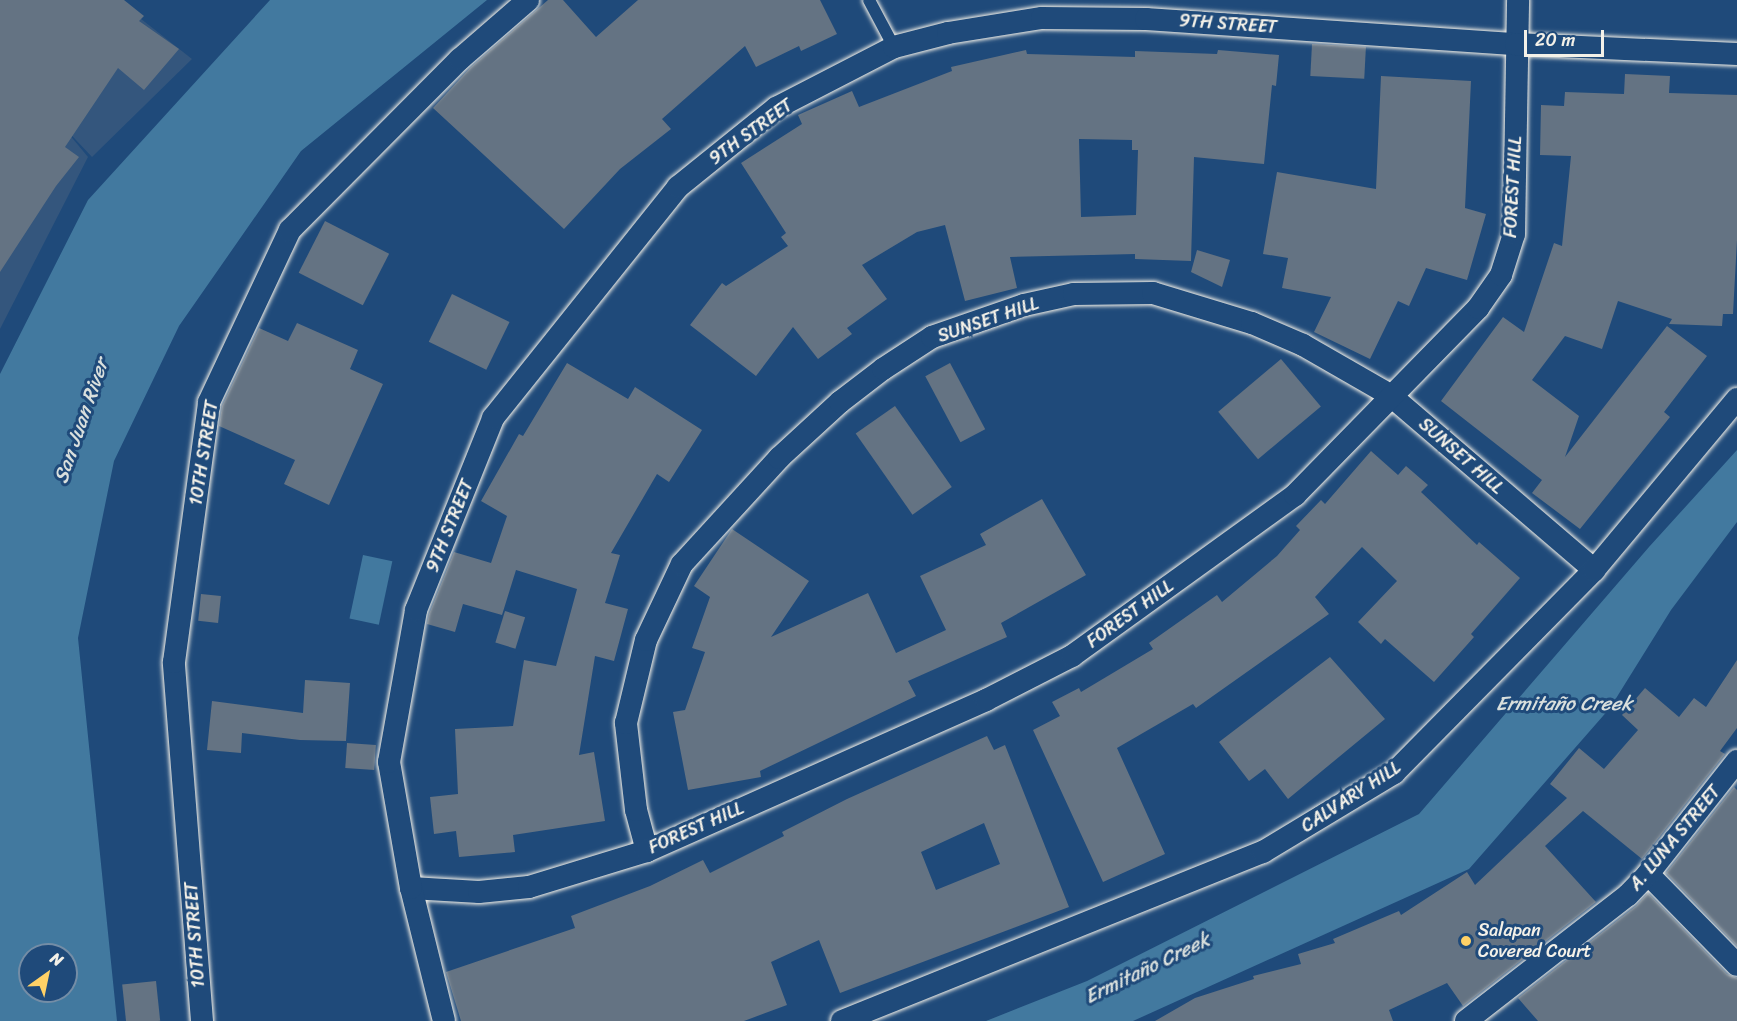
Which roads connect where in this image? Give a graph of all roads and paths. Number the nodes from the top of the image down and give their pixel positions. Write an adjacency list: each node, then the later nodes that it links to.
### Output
1 (528, 0): 15 (street, 10TH STREET)
2 (869, 0): 5 (lane)
3 (1518, 0): 4 (street, FOREST HILL)
4 (1516, 44): 5 (street, 9TH STREET); 6 (street, 9TH STREET); 7 (street, FOREST HILL)
5 (894, 47): 13 (street, 9TH STREET)
6 (1737, 54)
7 (1390, 395): 9 (street, SUNSET HILL); 11 (street, FOREST HILL); 11 (street, SUNSET HILL)
8 (1737, 399): 9 (street, CALVARY HILL)
9 (1594, 570): 17 (street, CALVARY HILL)
10 (1732, 776): 12 (street, A. LUNA STREET)
11 (647, 850): 13 (street, FOREST HILL)
12 (1648, 874): 14 (street); 18 (street, A. LUNA STREET)
13 (411, 888): 16 (street, 9TH STREET)
14 (1737, 965)
15 (202, 1021)
16 (444, 1021)
17 (842, 1021)
18 (1466, 1021)

